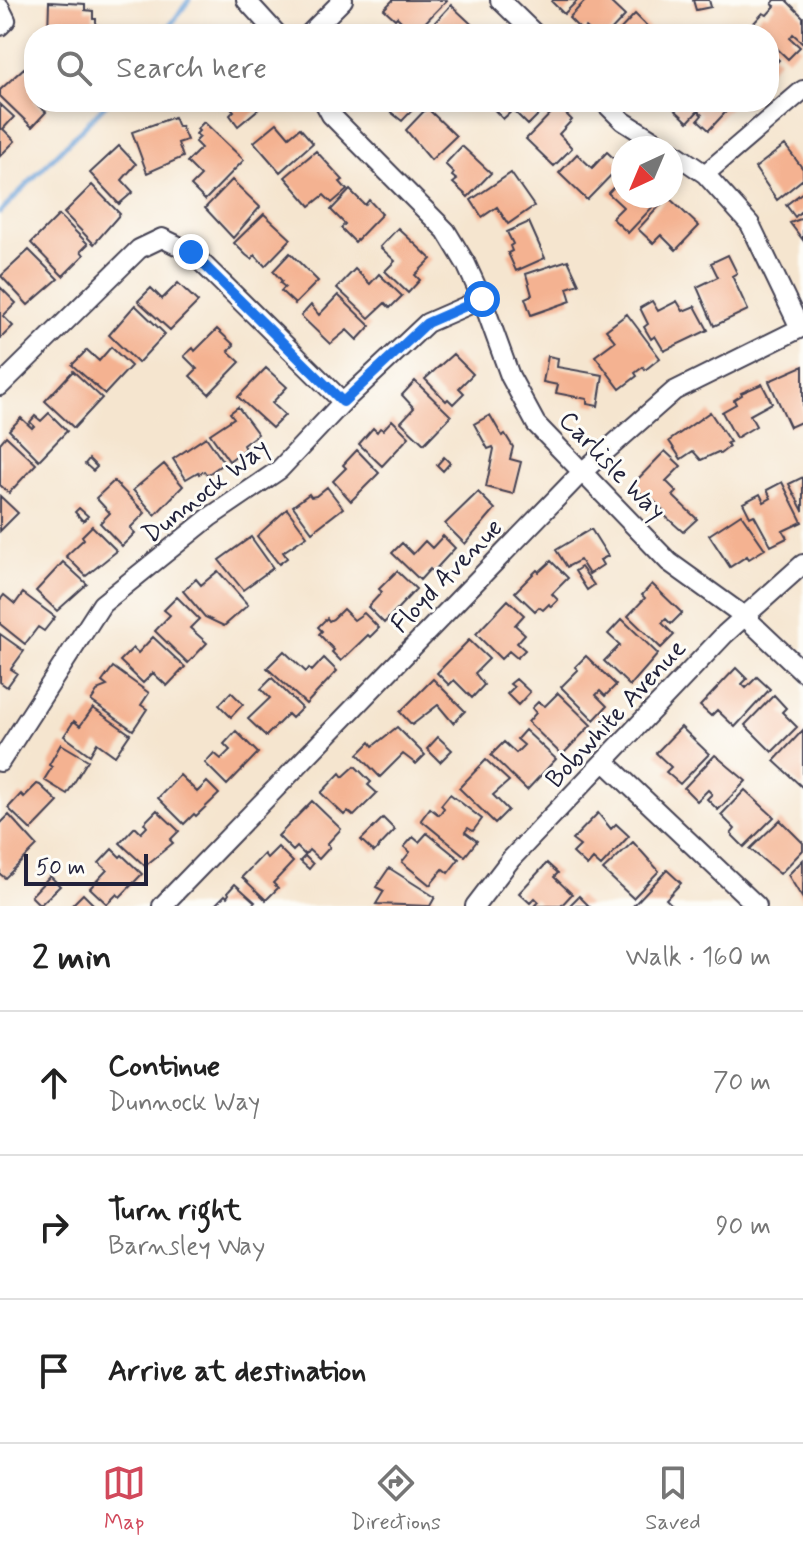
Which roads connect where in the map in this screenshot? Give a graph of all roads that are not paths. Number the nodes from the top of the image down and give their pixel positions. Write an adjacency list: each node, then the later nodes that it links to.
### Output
1 (246, 0): 4 (street)
2 (343, 0): 5 (street)
3 (500, 0): 6 (street)
4 (268, 24)
5 (319, 24)
6 (525, 24)
7 (803, 90): 8 (street)
8 (779, 111)
9 (329, 112): 15 (street, Carlisle Way)
10 (614, 112): 12 (street)
11 (777, 112): 14 (street)
12 (647, 136)
13 (683, 159): 14 (street)
14 (705, 174): 16 (street)
15 (482, 299): 18 (street, Dunnock Way); 19 (street, Carlisle Way)
16 (802, 328): 19 (street, Floyd Avenue)
17 (0, 386): 18 (street)
18 (343, 402): 23 (street, Dunnock Way)
19 (581, 473): 21 (street, Carlisle Way); 25 (street, Floyd Avenue)
20 (803, 564): 21 (street, Bobwhite Avenue)
21 (744, 616): 22 (street, Carlisle Way); 24 (street, Bobwhite Avenue)
22 (803, 672)
23 (0, 762)
24 (605, 762): 26 (street, Bobwhite Avenue); 27 (street)
25 (162, 906)
26 (475, 906)
27 (757, 906)

